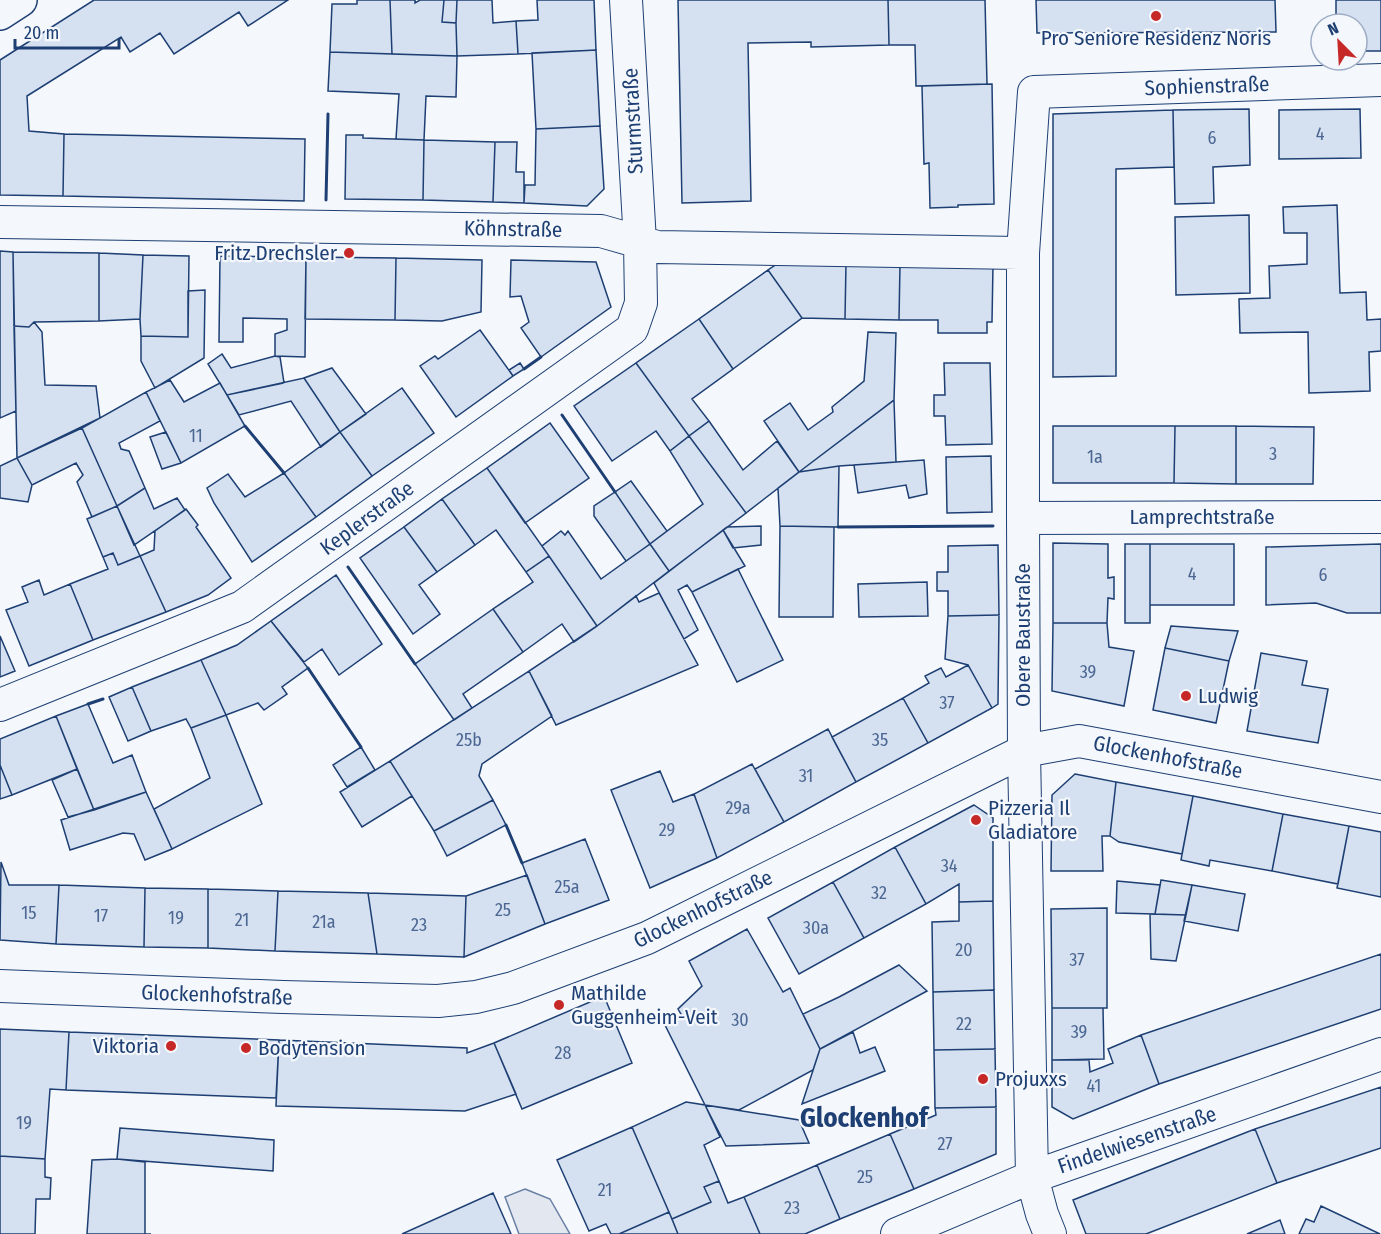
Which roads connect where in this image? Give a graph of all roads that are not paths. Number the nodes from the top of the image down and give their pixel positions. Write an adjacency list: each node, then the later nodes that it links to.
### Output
1 (21, 0): 3 (main road)
2 (626, 0): 7 (street, Sturmstraße)
3 (0, 13)
4 (1381, 80): 5 (street, Sophienstraße)
5 (1034, 92): 8 (street, Obere Baustraße)
6 (0, 222): 7 (street, Köhnstraße)
7 (640, 242): 8 (street, Köhnstraße); 11 (street, Keplerstraße)
8 (1023, 253): 10 (street, Obere Baustraße)
9 (1381, 517): 10 (street, Lamprechtstraße)
10 (1023, 518): 12 (street, Obere Baustraße)
11 (0, 705)
12 (1024, 752): 13 (street, Glockenhofstraße); 14 (street, Glockenhofstraße); 16 (street, Obere Baustraße)
13 (1381, 797)
14 (0, 986)
15 (1381, 1054): 16 (street, Findelwiesenstraße)
16 (1032, 1177): 17 (street, Findelwiesenstraße); 18 (street, Obere Baustraße)
17 (897, 1234)
18 (1050, 1234)

